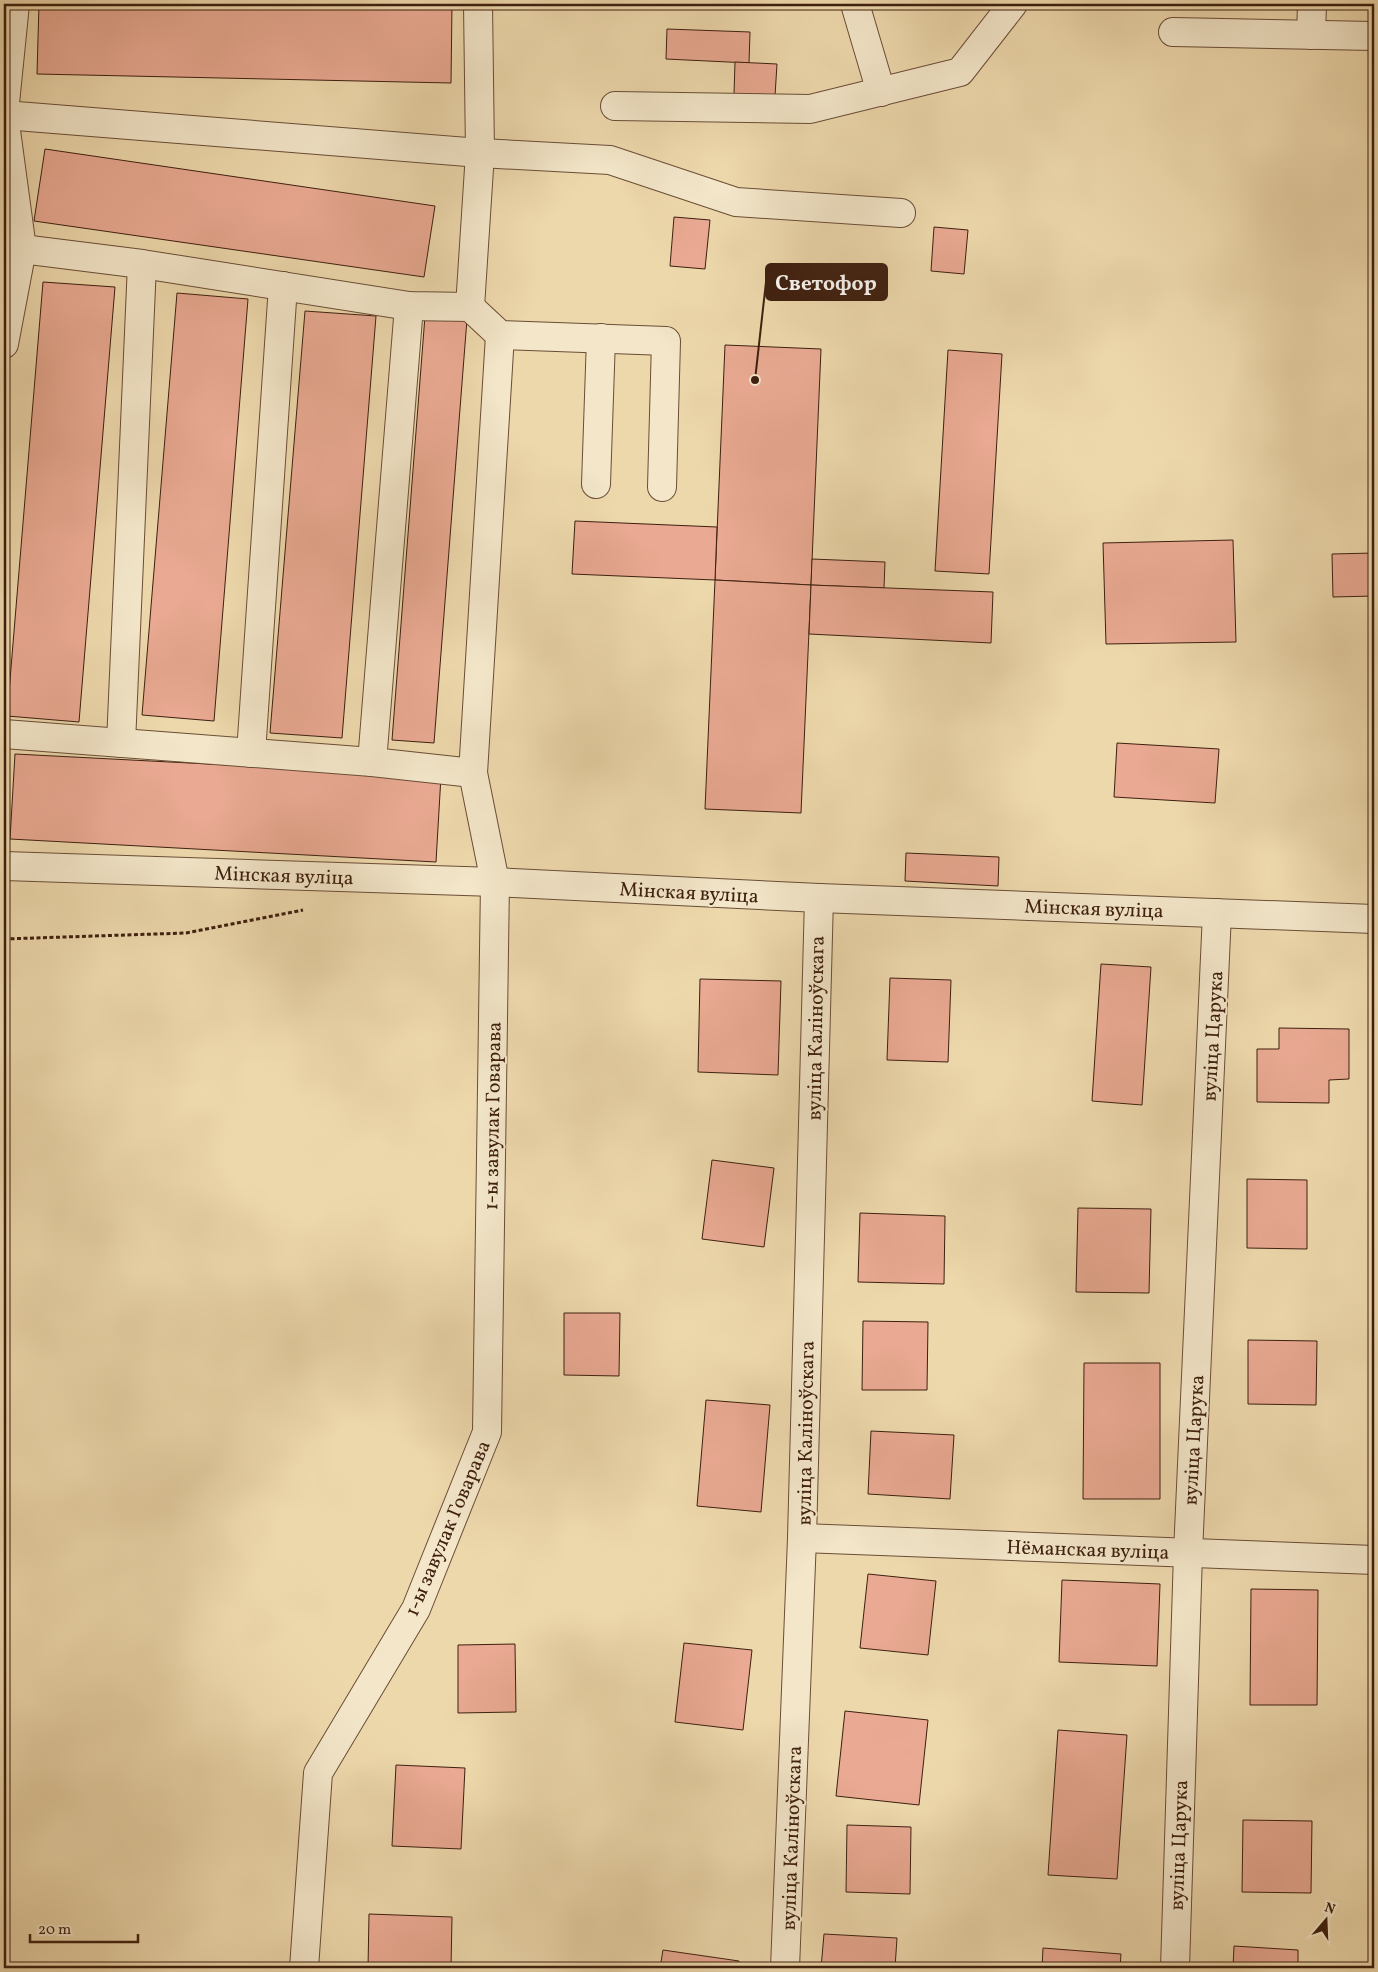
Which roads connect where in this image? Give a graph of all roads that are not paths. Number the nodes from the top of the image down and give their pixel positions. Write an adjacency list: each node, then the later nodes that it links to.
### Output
1 (15, 4): 11 (street)
2 (478, 4): 12 (street)
3 (855, 4): 9 (street)
4 (1013, 4): 9 (street)
5 (1312, 4): 7 (street)
6 (1173, 32): 7 (street)
7 (1311, 35): 8 (street)
8 (1374, 36)
9 (881, 92): 10 (street)
10 (614, 106)
11 (4, 115): 12 (street); 14 (street)
12 (480, 153): 13 (street); 18 (street)
13 (901, 212)
14 (22, 249): 15 (street); 19 (street)
15 (142, 264): 16 (street); 25 (street)
16 (283, 286): 17 (street); 26 (street)
17 (409, 306): 18 (street); 27 (street)
18 (470, 307): 20 (street)
19 (5, 332)
20 (500, 335): 21 (street); 28 (street, 1-ы завулак Говарава)
21 (601, 338): 22 (street); 23 (street)
22 (596, 484)
23 (662, 487)
24 (4, 734): 25 (street)
25 (121, 744): 26 (street)
26 (251, 753): 27 (street)
27 (372, 762): 28 (street)
28 (473, 773): 30 (street, 1-ы завулак Говарава)
29 (4, 866): 30 (street, Мінская вуліца)
30 (495, 882): 31 (street, Мінская вуліца); 37 (street, 1-ы завулак Говарава)
31 (819, 898): 32 (street, Мінская вуліца); 34 (street, вуліца Каліноўскага)
32 (1218, 913): 33 (street, Мінская вуліца); 35 (street, вуліца Царука)
33 (1374, 919)
34 (802, 1538): 35 (street, Нёманская вуліца); 38 (street, вуліца Каліноўскага)
35 (1188, 1553): 36 (street, Нёманская вуліца); 39 (street, вуліца Царука)
36 (1374, 1560)
37 (304, 1968)
38 (786, 1968)
39 (1174, 1968)

